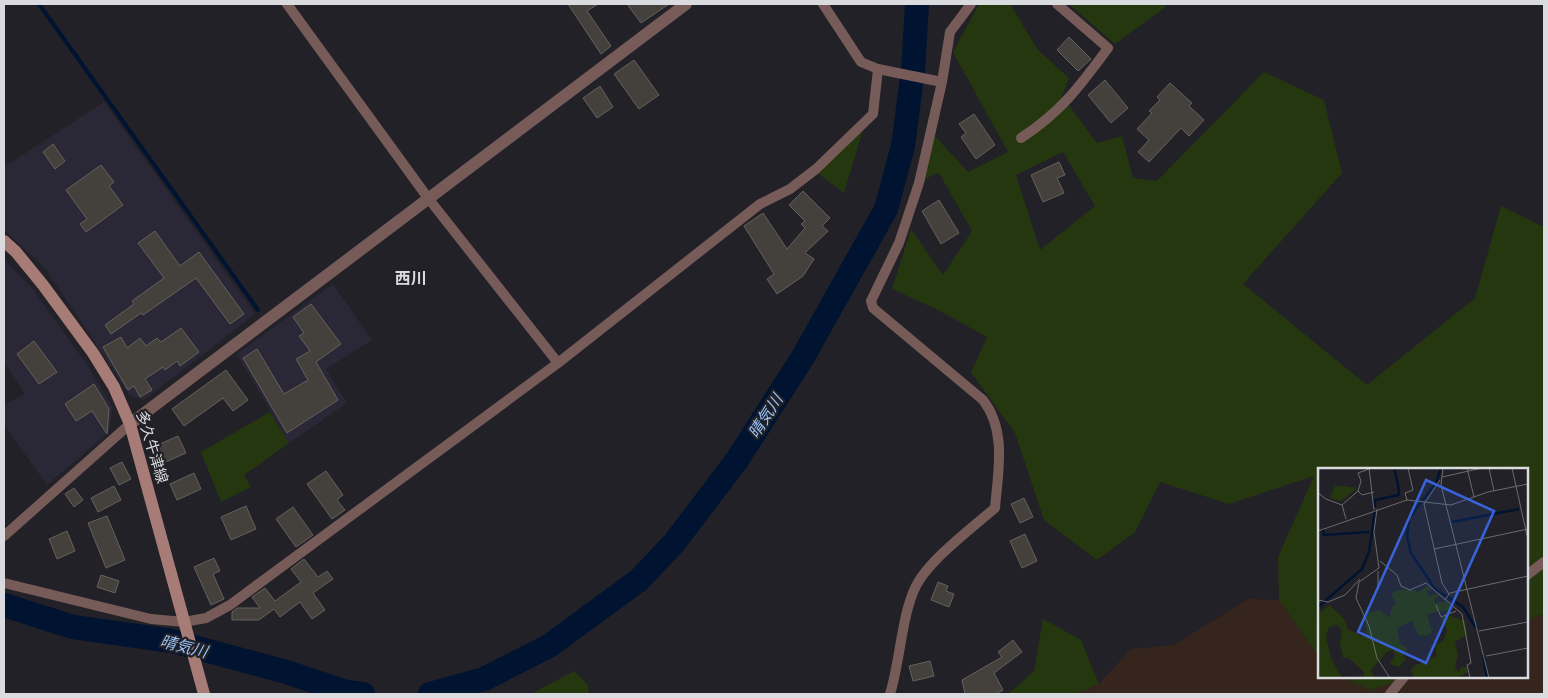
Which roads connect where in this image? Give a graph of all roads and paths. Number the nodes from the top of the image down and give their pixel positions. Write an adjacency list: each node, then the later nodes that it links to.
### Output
1 (287, 4): 9 (street)
2 (686, 4): 9 (street)
3 (823, 4): 6 (street)
4 (971, 4): 7 (street)
5 (1057, 4): 8 (street)
6 (878, 69): 7 (street); 11 (street)
7 (942, 82): 20 (street)
8 (1021, 138)
9 (428, 198): 11 (street); 12 (street)
10 (4, 241): 12 (main road, 多久牛津線)
11 (558, 363): 17 (street)
12 (130, 424): 13 (street); 17 (main road, 多久牛津線)
13 (4, 536)
14 (1544, 562): 15 (street)
15 (1528, 573)
16 (4, 583): 17 (street)
17 (184, 622): 19 (main road, 多久牛津線)
18 (1403, 678): 21 (street)
19 (203, 690)
20 (890, 694)
21 (1390, 694)

